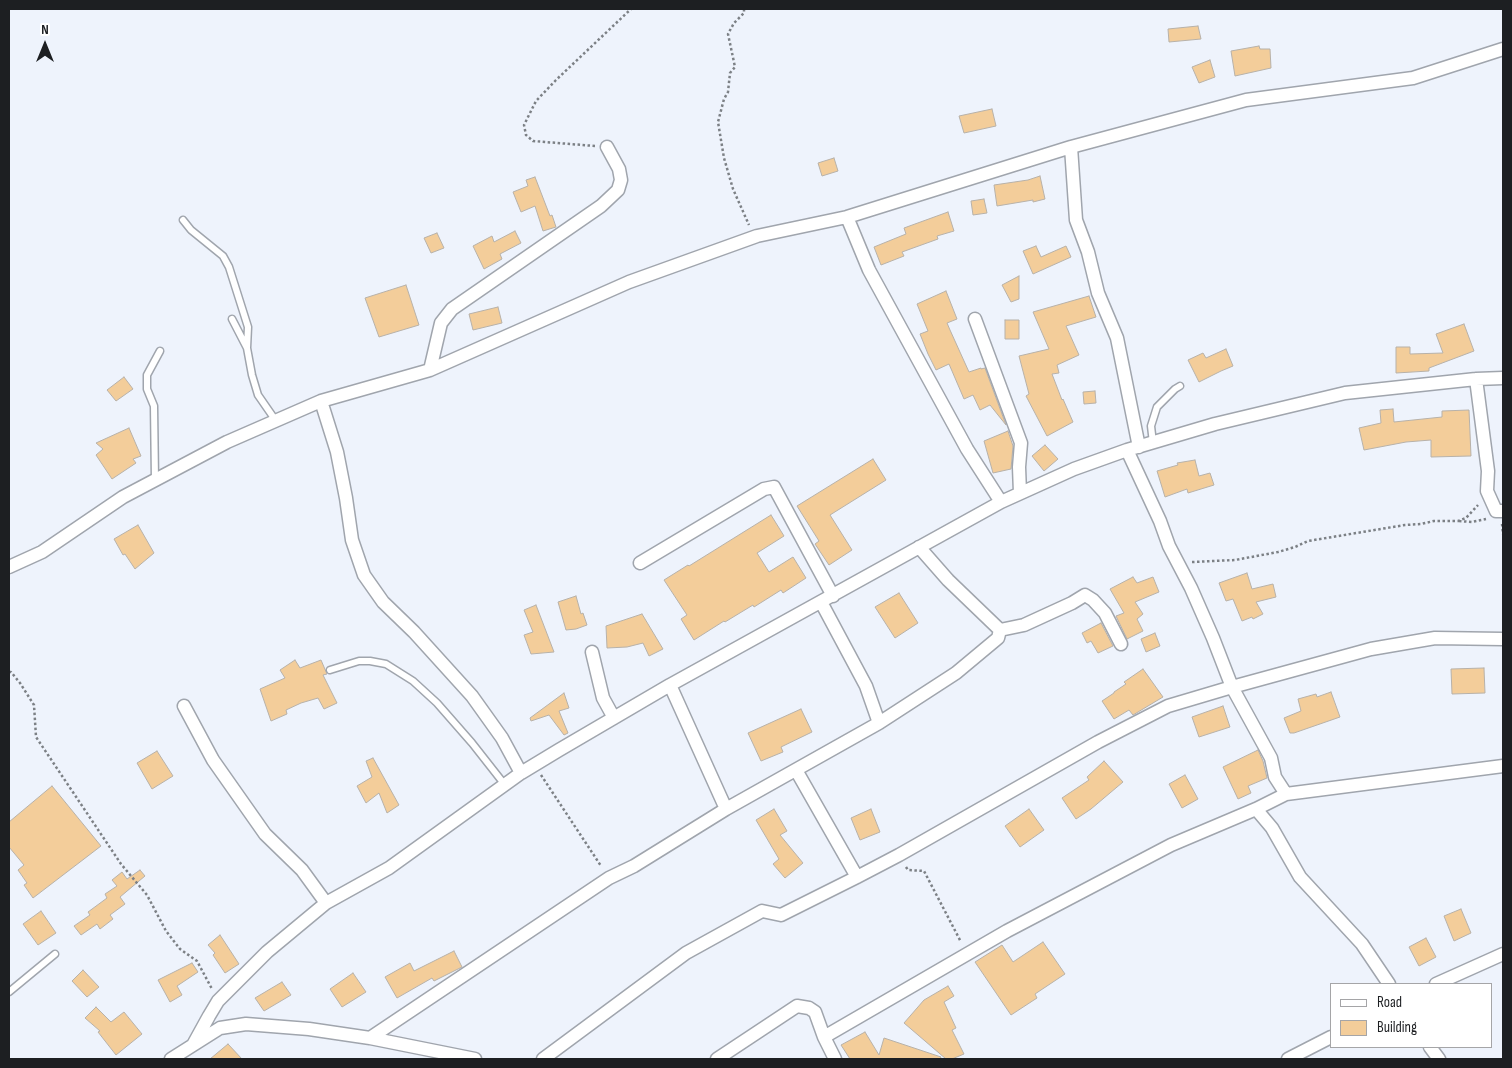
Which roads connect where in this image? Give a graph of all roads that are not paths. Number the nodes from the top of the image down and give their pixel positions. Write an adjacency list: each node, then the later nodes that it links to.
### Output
1 (1503, 49): 3 (street)
2 (607, 147): 10 (street)
3 (1070, 147): 4 (street); 17 (street)
4 (847, 217): 10 (street); 20 (street)
5 (183, 220): 8 (lane)
6 (232, 319): 8 (lane)
7 (975, 319): 19 (street)
8 (248, 348): 15 (lane)
9 (160, 351): 18 (lane)
10 (430, 370): 14 (street)
11 (1503, 378): 12 (street)
12 (1476, 379): 16 (street); 21 (street)
13 (1180, 386): 16 (lane)
14 (321, 401): 15 (street); 38 (street)
15 (276, 421): 18 (street)
16 (1153, 443): 17 (street)
17 (1133, 448): 19 (street); 32 (street)
18 (155, 480): 24 (street)
19 (1020, 493): 20 (street)
20 (1001, 502): 22 (street)
21 (1503, 511)
22 (919, 548): 25 (street); 26 (street)
23 (640, 563): 25 (street)
24 (9, 567)
25 (827, 599): 31 (street); 35 (street)
26 (1000, 630): 28 (street); 35 (street)
27 (1503, 639): 32 (street)
28 (1121, 644)
29 (592, 652): 34 (street)
30 (330, 670): 39 (lane)
31 (670, 686): 34 (street); 42 (street)
32 (1232, 687): 40 (street); 43 (street)
33 (184, 706): 44 (street)
34 (614, 718): 38 (street)
35 (879, 723): 37 (street)
36 (1503, 766): 40 (street)
37 (796, 770): 42 (street); 43 (street)
38 (521, 773): 39 (street)
39 (505, 785): 44 (street)
40 (1286, 794): 41 (street)
41 (1256, 809): 47 (street); 50 (street)
42 (726, 810): 51 (street)
43 (857, 877): 57 (street)
44 (326, 903): 53 (street)
45 (55, 954): 49 (lane)
46 (1503, 954): 48 (street)
47 (1388, 983)
48 (1438, 983)
49 (9, 992)
50 (824, 1037): 58 (street); 59 (street)
51 (370, 1038): 53 (street); 56 (street)
52 (1330, 1038): 60 (street)
53 (193, 1045): 55 (street)
54 (1431, 1048): 61 (street)
55 (170, 1059)
56 (475, 1059)
57 (543, 1059)
58 (717, 1059)
59 (835, 1059)
60 (1288, 1059)
61 (1440, 1059)

